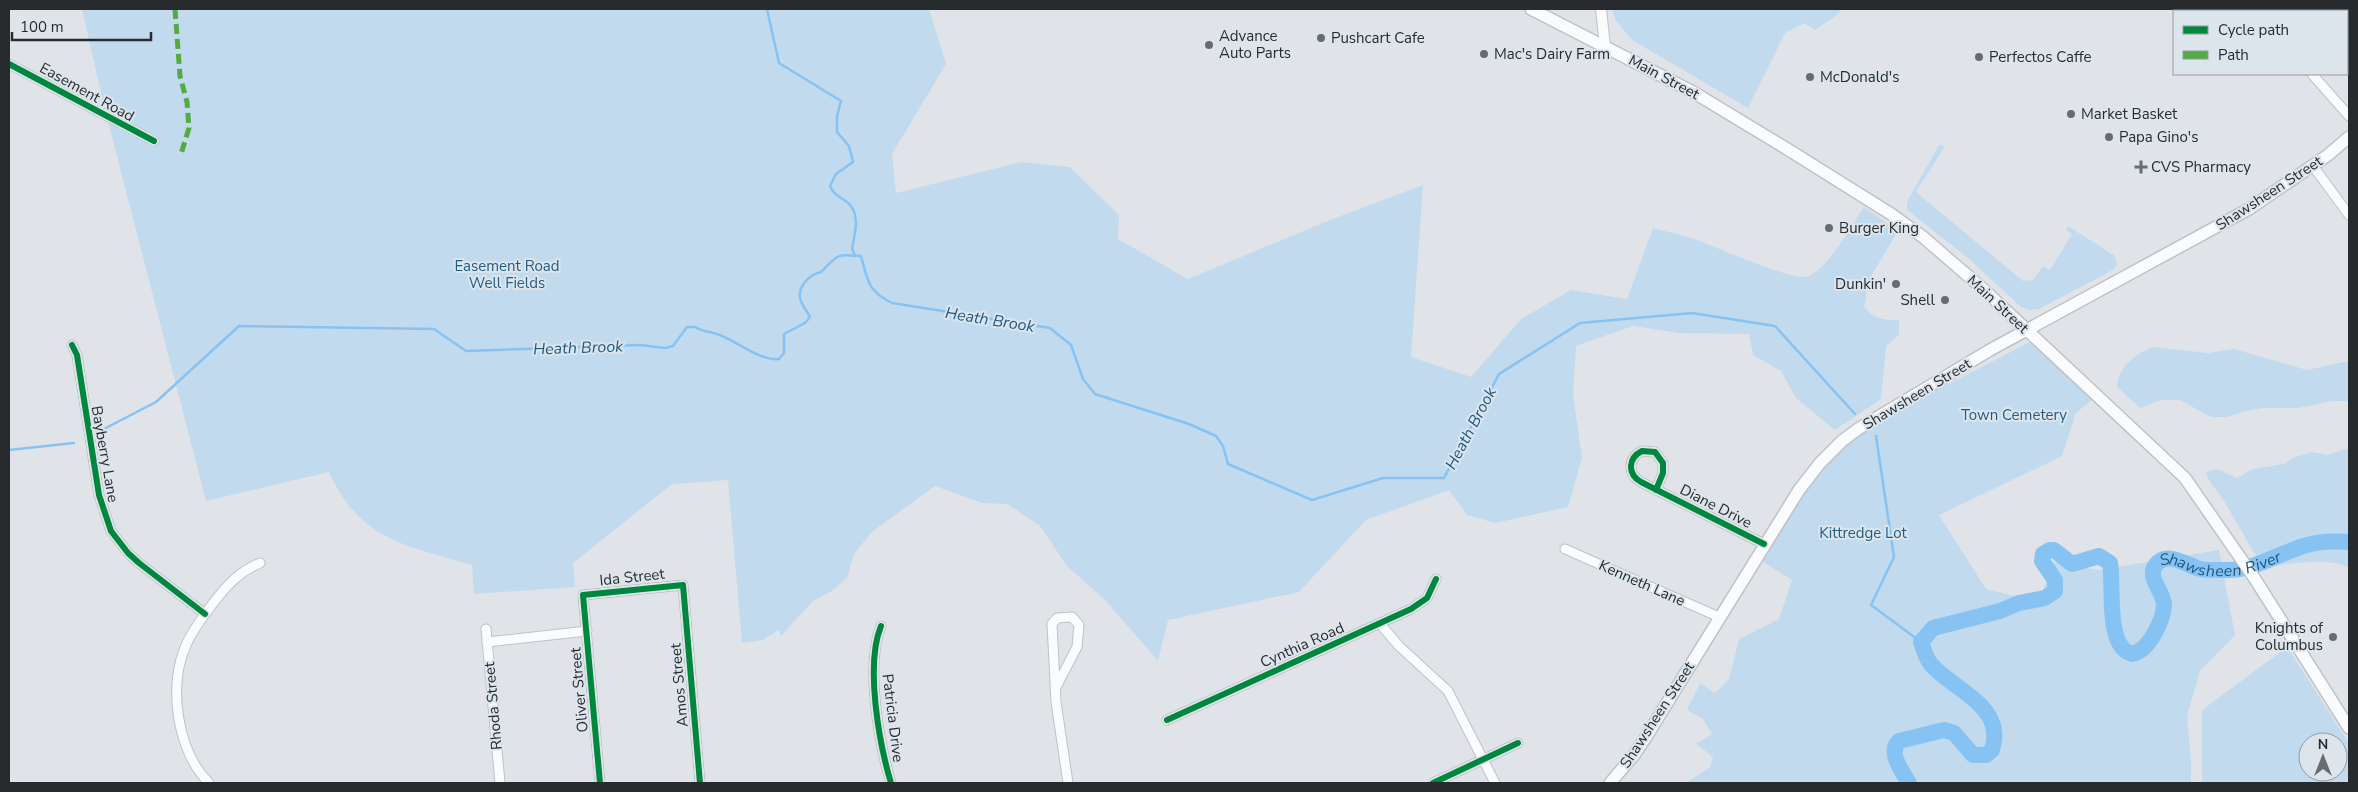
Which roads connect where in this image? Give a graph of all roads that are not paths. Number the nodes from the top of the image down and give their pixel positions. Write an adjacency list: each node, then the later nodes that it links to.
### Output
1 (1531, 9): 3 (main road, Main Street)
2 (1601, 9): 3 (street)
3 (1605, 46): 11 (main road, Main Street)
4 (9, 64): 8 (street, Easement Road)
5 (2313, 75): 6 (street)
6 (2349, 116)
7 (2349, 137): 9 (main road, Shawsheen Street)
8 (154, 141)
9 (2313, 166): 10 (street); 11 (main road, Shawsheen Street)
10 (2349, 215)
11 (2026, 330): 14 (main road, Shawsheen Street); 29 (main road, Main Street)
12 (72, 345): 20 (street, Bayberry Lane)
13 (1656, 490): 13 (street, Diane Drive); 14 (street, Diane Drive)
14 (1764, 544): 21 (main road, Shawsheen Street)
15 (1565, 549): 21 (street, Kenneth Lane)
16 (260, 563): 20 (street)
17 (1436, 579): 22 (street, Cynthia Road)
18 (683, 585): 19 (street, Ida Street); 35 (street, Amos Street)
19 (584, 595): 25 (street, Oliver Street)
20 (205, 614): 32 (street)
21 (1719, 617): 40 (main road, Shawsheen Street)
22 (1380, 624): 28 (street, Cynthia Road); 31 (street)
23 (881, 626): 36 (street, Patricia Drive)
24 (486, 629): 26 (street, Rhoda Street)
25 (587, 631): 26 (street); 34 (street, Oliver Street)
26 (487, 642): 33 (street, Rhoda Street)
27 (1055, 690): 27 (street); 37 (street)
28 (1167, 720)
29 (2349, 728)
30 (1518, 742): 31 (street)
31 (1483, 759): 38 (street); 39 (street)
32 (210, 783)
33 (500, 783)
34 (600, 783)
35 (700, 783)
36 (891, 783)
37 (1068, 783)
38 (1433, 783)
39 (1495, 783)
40 (1610, 783)

